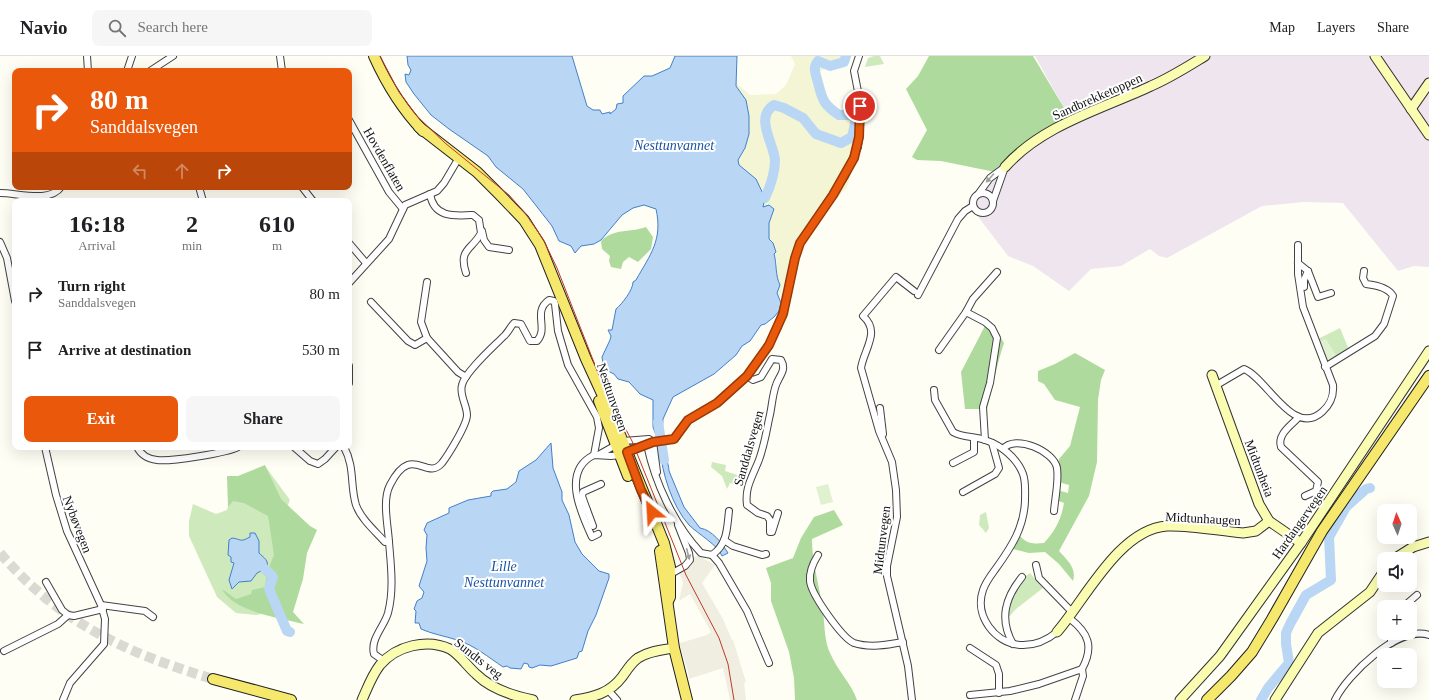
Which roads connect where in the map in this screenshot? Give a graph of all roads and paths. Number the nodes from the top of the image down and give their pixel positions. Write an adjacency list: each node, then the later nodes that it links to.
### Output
1 (87, 56): 9 (street)
2 (132, 56): 10 (street)
3 (173, 56): 11 (street)
4 (280, 56): 12 (street)
5 (374, 56): 16 (main road, Nesttunvegen)
6 (860, 56): 54 (street)
7 (1205, 56): 19 (street, Sandbrekketoppen)
8 (1375, 56): 14 (street)
9 (88, 68)
10 (128, 68)
11 (155, 68)
12 (282, 68)
13 (1429, 83): 14 (street)
14 (1411, 109): 17 (street)
15 (352, 125): 29 (street, Hovdenflaten)
16 (419, 127): 18 (main road, Nesttunvegen); 20 (main road, Nesttunvegen)
17 (1429, 135)
18 (457, 161): 20 (main road, Nesttunvegen); 25 (street)
19 (1005, 167): 24 (street, Sandbrekketoppen, one-way to 24); 27 (street, Sandbrekketoppen)
20 (494, 188): 64 (main road, Nesttunvegen)
21 (58, 190): 23 (street)
22 (304, 190): 26 (street)
23 (1, 193)
24 (979, 193): 27 (street); 28 (street, Sandbrekketoppen)
25 (430, 194): 29 (street); 30 (street)
26 (311, 198)
27 (993, 201): 28 (street, Sandbrekketoppen)
28 (973, 206): 41 (street, Sandbrekketoppen)
29 (403, 208): 35 (street)
30 (481, 229): 34 (street); 40 (street)
31 (0, 242): 44 (street)
32 (1298, 245): 36 (street)
33 (352, 247): 35 (street)
34 (508, 250)
35 (366, 263): 42 (street)
36 (1298, 264): 37 (street); 52 (street)
37 (1308, 271): 45 (street); 46 (street)
38 (1364, 271): 52 (street)
39 (997, 272): 48 (street)
40 (466, 273)
41 (929, 274): 63 (street, Midtunvegen)
42 (352, 279)
43 (427, 282): 49 (street)
44 (12, 285)
45 (1304, 286)
46 (1331, 293)
47 (371, 302): 49 (street)
48 (966, 312): 50 (street); 62 (street)
49 (427, 338): 56 (street)
50 (939, 350)
51 (1429, 351): 91 (street, Hardangervegen)
52 (1325, 367): 60 (street)
53 (1212, 375): 57 (street, Midtunheia)
54 (747, 376): 65 (street); 83 (street, Sanddalsvegen)
55 (1429, 376): 132 (main road)
56 (466, 377): 75 (street); 88 (street)
57 (1215, 386): 60 (street); 85 (street, Midtunheia)
58 (934, 390): 61 (street)
59 (880, 408): 63 (street, Midtunvegen)
60 (1298, 418): 79 (street)
61 (974, 438): 62 (street); 76 (street)
62 (985, 440): 66 (street)
63 (883, 441): 109 (street, Midtunvegen)
64 (620, 443): 65 (street); 74 (main road, Nesttunvegen); 75 (street)
65 (652, 443): 74 (street); 84 (street, Nesttunvegen)
66 (992, 443): 67 (street); 78 (street)
67 (1003, 449): 82 (street); 111 (street)
68 (47, 450): 103 (street, Nybøvegen)
69 (140, 450): 70 (street)
70 (230, 450)
71 (297, 450): 72 (street)
72 (333, 450)
73 (345, 450): 88 (street)
74 (623, 453): 75 (street); 97 (main road, Nesttunvegen); 97 (main road, Nesttunvegen)
75 (597, 455): 80 (street)
76 (953, 463)
77 (601, 484): 80 (street)
78 (964, 492)
79 (1305, 496)
80 (584, 511): 86 (street); 87 (street)
81 (729, 511): 89 (street)
82 (1054, 511)
83 (778, 513)
84 (674, 515): 93 (street, Nesttunvegen); 97 (street, Nesttunvegen, one-way to 97)
85 (1270, 521): 91 (street, Midtunheia); 105 (street, Midtunhaugen)
86 (593, 526)
87 (598, 534)
88 (388, 542): 115 (street)
89 (726, 542): 93 (street); 94 (street)
90 (1429, 542): 92 (street)
91 (1301, 543): 131 (street, Hardangervegen)
92 (1405, 552)
93 (714, 553): 116 (street)
94 (764, 553)
95 (818, 555): 109 (street)
96 (1036, 565): 105 (street)
97 (671, 573): 112 (main road, Nesttunvegen)
98 (1022, 577): 111 (street)
99 (46, 582): 104 (street)
100 (1377, 582): 133 (street)
101 (1417, 595): 102 (street)
102 (1411, 600)
103 (102, 607): 104 (street); 106 (street); 122 (street, Nybøvegen)
104 (68, 615): 114 (street)
105 (1071, 615): 107 (street, Midtunhaugen); 117 (street)
106 (152, 617)
107 (1057, 632): 111 (street, Midtunhaugen)
108 (1428, 634): 110 (street)
109 (903, 642): 129 (street, Midtunvegen)
110 (1391, 643): 134 (street)
111 (1012, 644)
112 (674, 648): 119 (street); 128 (main road, Nesttunvegen)
113 (970, 648): 121 (street)
114 (4, 651)
115 (384, 661): 124 (street, Sundts veg); 125 (street, Sundts veg)
116 (769, 663)
117 (1082, 669): 121 (street); 130 (street)
118 (213, 679): 123 (main road)
119 (608, 690): 126 (street); 127 (street)
120 (970, 695): 121 (street)
121 (996, 696)
122 (64, 700)
123 (291, 700)
124 (362, 700)
125 (533, 700)
126 (575, 700)
127 (617, 700)
128 (688, 700)
129 (912, 700)
130 (1075, 700)
131 (1181, 700)
132 (1207, 700)
133 (1276, 700)
134 (1335, 700)

